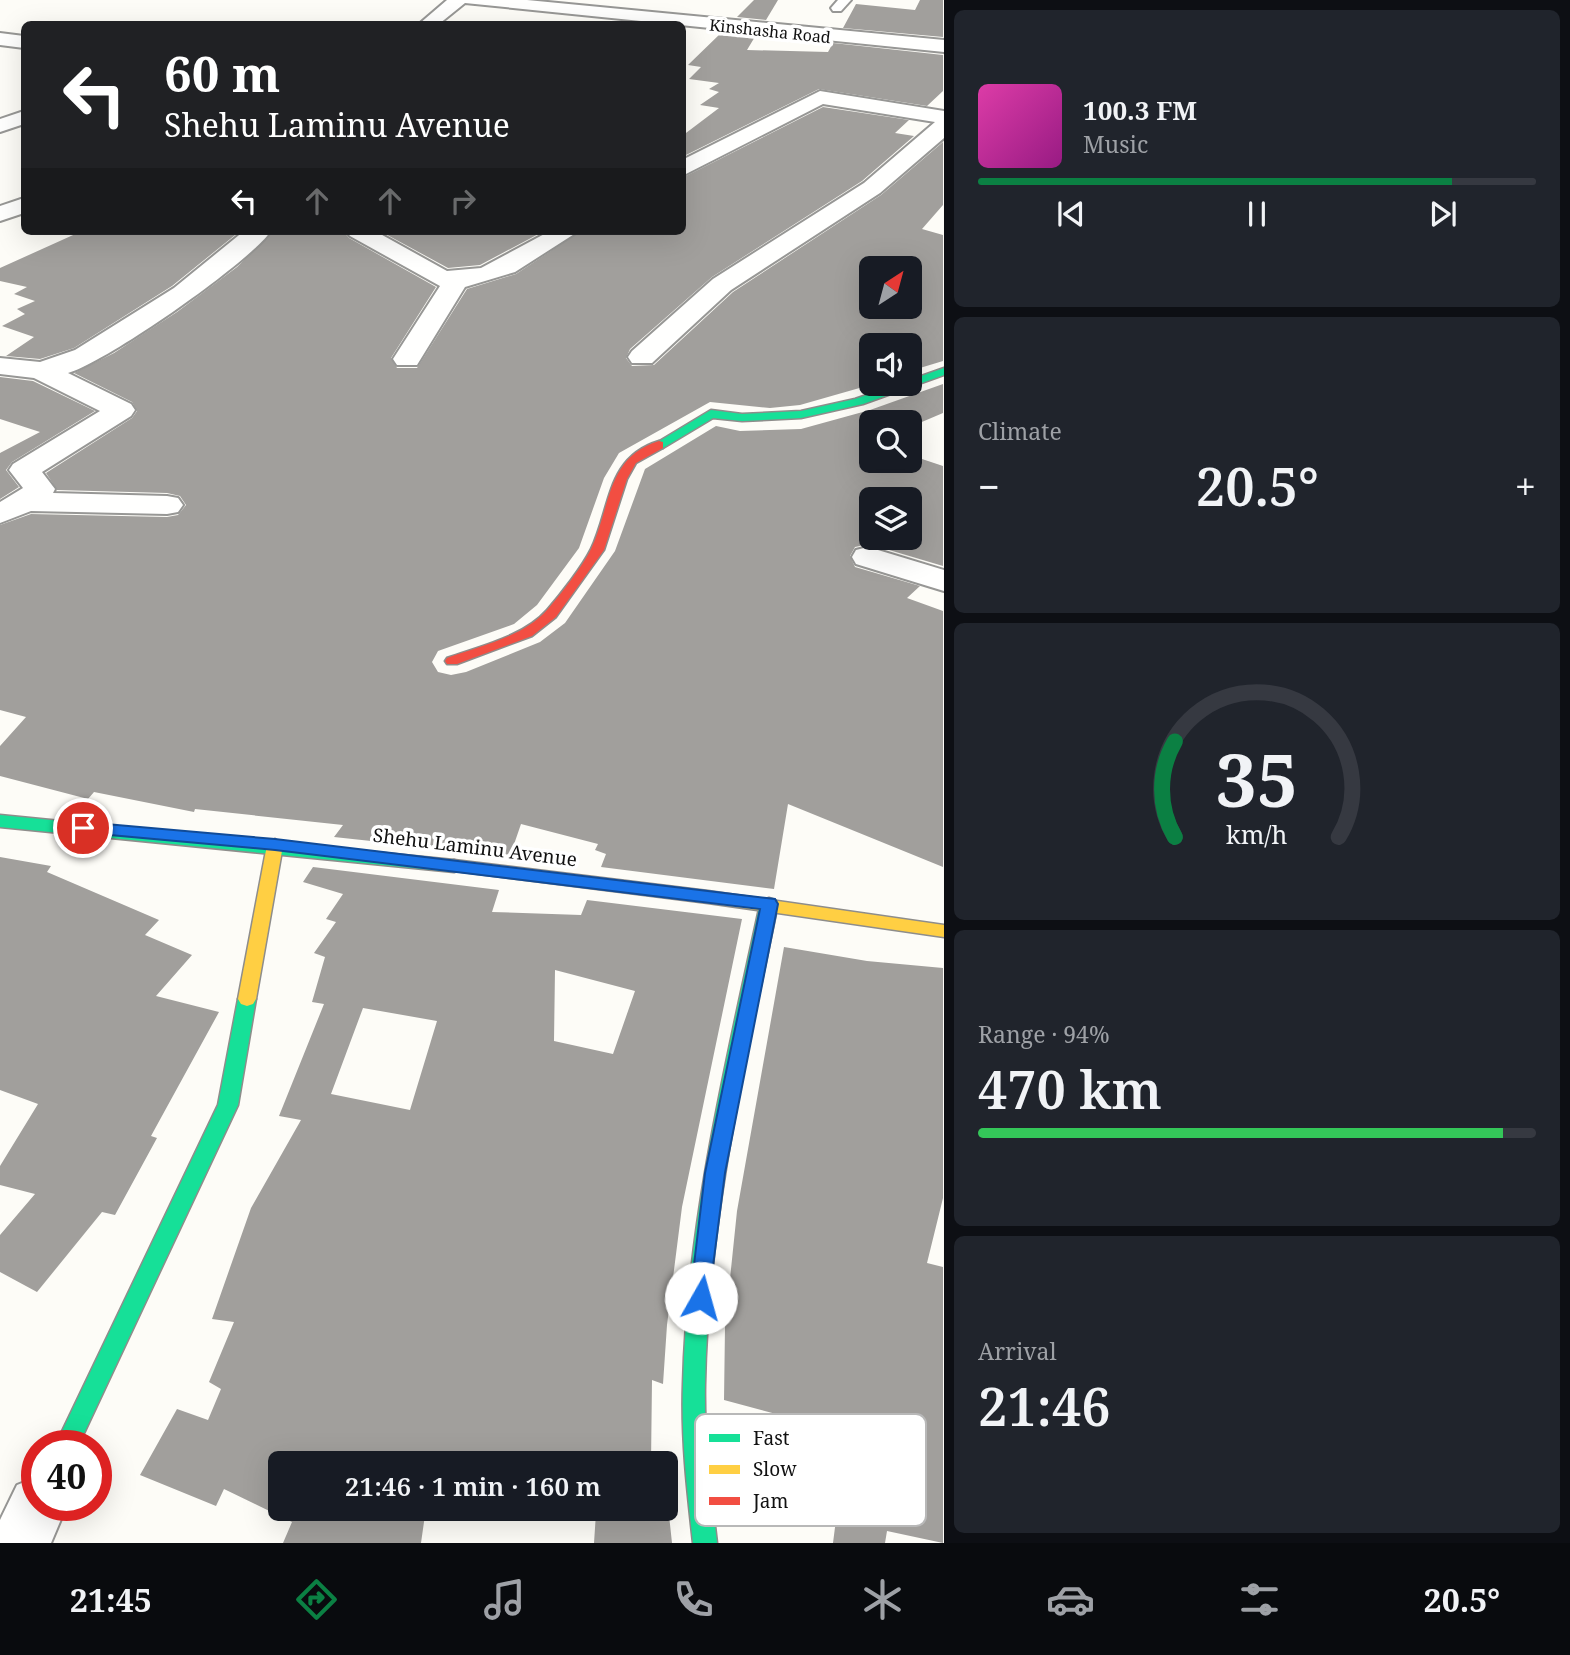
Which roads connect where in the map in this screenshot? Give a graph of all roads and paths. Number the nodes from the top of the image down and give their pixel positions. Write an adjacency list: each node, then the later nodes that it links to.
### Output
1 (458, 0): 3 (street)
2 (472, 0): 6 (street, Kinshasha Road)
3 (432, 21)
4 (0, 39): 5 (street)
5 (21, 42)
6 (943, 46)
7 (943, 117): 11 (street)
8 (21, 118): 9 (street)
9 (0, 125)
10 (943, 125): 18 (street)
11 (686, 167)
12 (21, 206): 13 (street)
13 (0, 214)
14 (255, 235): 21 (street)
15 (365, 235): 17 (street)
16 (560, 235): 17 (street)
17 (455, 282): 19 (street)
18 (642, 357)
19 (407, 359)
20 (0, 366): 21 (street)
21 (40, 370): 24 (street)
22 (943, 371): 27 (street)
23 (167, 505): 24 (street)
24 (13, 508)
25 (868, 557): 26 (street)
26 (943, 581)
27 (452, 661)
28 (0, 821): 29 (street, Shehu Laminu Avenue)
29 (275, 845): 30 (street, Shehu Laminu Avenue); 32 (street)
30 (769, 904): 31 (street, Shehu Laminu Avenue); 33 (street)
31 (943, 931)
32 (74, 1430)
33 (695, 1448)
34 (30, 1521): 35 (street)
35 (20, 1543)

